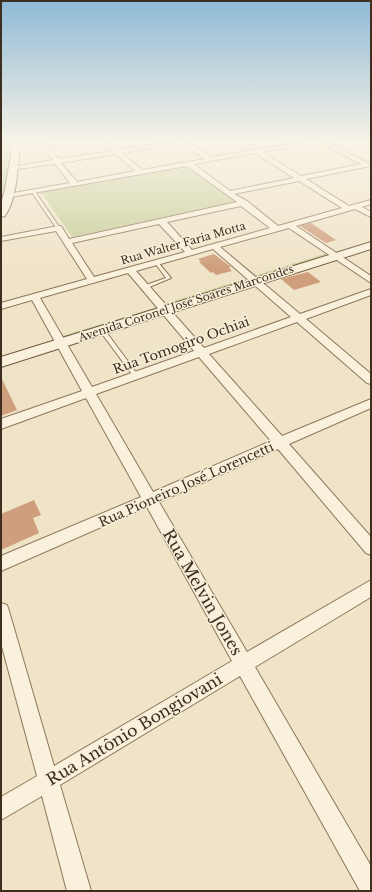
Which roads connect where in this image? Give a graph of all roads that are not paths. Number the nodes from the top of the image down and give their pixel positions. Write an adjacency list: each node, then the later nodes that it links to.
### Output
1 (10, 185): 8 (main road)
2 (71, 185): 6 (street)
3 (218, 185): 7 (street)
4 (269, 185): 7 (street)
5 (312, 185): 11 (street)
6 (33, 191): 8 (street); 16 (lane)
7 (229, 193): 10 (street)
8 (8, 196): 12 (main road)
9 (371, 202): 11 (street, Rua Walter Faria Motta)
10 (244, 203): 14 (street); 17 (street)
11 (353, 208): 13 (street); 15 (street, Rua Walter Faria Motta)
12 (1, 214)
13 (371, 215)
14 (161, 221): 20 (street); 23 (street)
15 (290, 225): 17 (street, Rua Walter Faria Motta); 24 (street)
16 (58, 228): 19 (street); 20 (street)
17 (277, 229): 22 (street, Rua Walter Faria Motta)
18 (371, 238): 24 (main road, Avenida Coronel José Soares Marcondes)
19 (1, 239)
20 (67, 242): 28 (street)
21 (371, 245): 24 (main road, Avenida Coronel José Soares Marcondes)
22 (214, 246): 23 (street, Rua Walter Faria Motta); 27 (street)
23 (191, 253): 25 (street, Rua Walter Faria Motta)
24 (332, 253): 27 (main road, Avenida Coronel José Soares Marcondes); 29 (street)
25 (156, 262): 26 (street, Rua Walter Faria Motta); 30 (lane)
26 (130, 270): 28 (street, Rua Walter Faria Motta); 30 (street)
27 (252, 278): 34 (main road, Avenida Coronel José Soares Marcondes); 35 (street)
28 (92, 280): 32 (street, Rua Walter Faria Motta)
29 (371, 280)
30 (145, 287): 34 (street)
31 (371, 292): 35 (street, Rua Tomogiro Ochiai)
32 (34, 296): 33 (street, Rua Walter Faria Motta); 37 (street, Rua Melvin Jones)
33 (1, 306)
34 (162, 307): 36 (main road, Avenida Coronel José Soares Marcondes); 37 (main road, Avenida Coronel José Soares Marcondes); 39 (street)
35 (298, 318): 39 (street, Rua Tomogiro Ochiai); 42 (street)
36 (102, 330): 37 (main road, Avenida Coronel José Soares Marcondes); 41 (lane)
37 (58, 339): 38 (main road, Avenida Coronel José Soares Marcondes); 40 (main road, Avenida Coronel José Soares Marcondes); 43 (street, Rua Melvin Jones)
38 (1, 352)
39 (201, 352): 41 (street, Rua Tomogiro Ochiai); 46 (street)
40 (1, 362)
41 (136, 376): 43 (street, Rua Tomogiro Ochiai)
42 (371, 380)
43 (89, 393): 45 (street, Rua Tomogiro Ochiai); 47 (street, Rua Melvin Jones)
44 (371, 403): 46 (street, Rua Pioneiro José Lorencetti)
45 (1, 424)
46 (280, 443): 47 (street, Rua Pioneiro José Lorencetti); 48 (street)
47 (150, 499): 49 (street, Rua Pioneiro José Lorencetti); 52 (street, Rua Melvin Jones)
48 (371, 548)
49 (1, 564)
50 (371, 588): 52 (street, Rua Antônio Bongiovani)
51 (1, 611): 53 (street)
52 (244, 664): 53 (street, Rua Antônio Bongiovani); 55 (street, Rua Melvin Jones)
53 (48, 781): 54 (street, Rua Antônio Bongiovani); 56 (street)
54 (1, 809)
55 (371, 888)
56 (79, 891)

